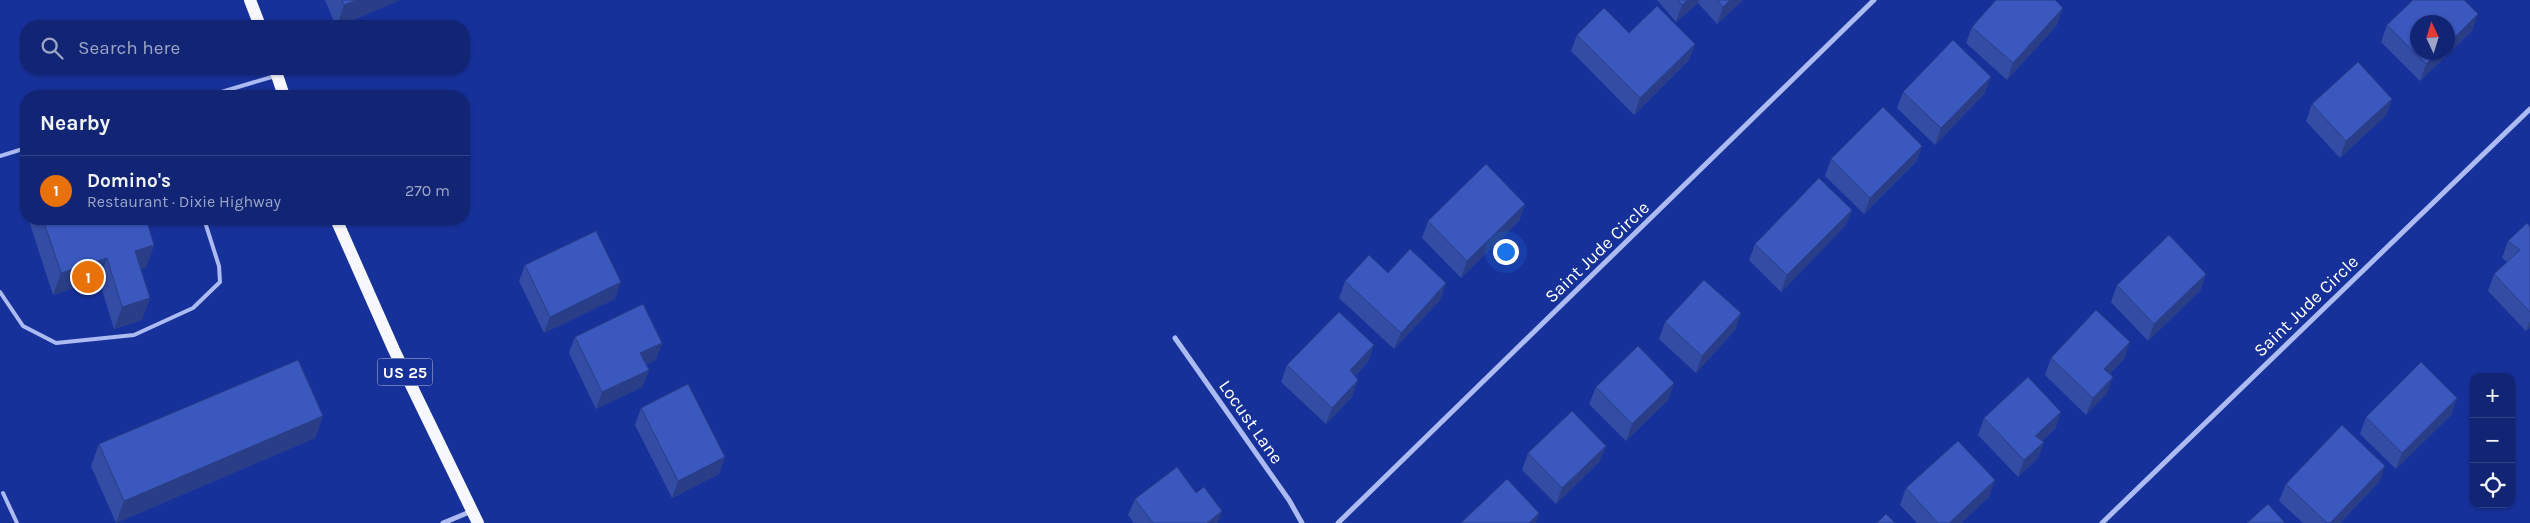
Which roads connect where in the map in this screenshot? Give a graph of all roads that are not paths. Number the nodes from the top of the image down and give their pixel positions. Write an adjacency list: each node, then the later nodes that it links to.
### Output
1 (250, 0): 3 (main road)
2 (1874, 0): 20 (street, Saint Jude Circle)
3 (258, 20)
4 (268, 75): 6 (lane)
5 (277, 75): 7 (main road)
6 (225, 90)
7 (282, 90)
8 (2530, 109): 21 (street, Saint Jude Circle)
9 (20, 150): 10 (lane)
10 (0, 156)
11 (206, 225): 13 (lane)
12 (339, 225): 16 (main road, US 25)
13 (0, 292)
14 (1176, 338): 19 (street, Locust Lane)
15 (3, 493): 17 (lane)
16 (475, 517): 18 (street)
17 (17, 523)
18 (443, 523)
19 (1302, 523)
20 (1338, 523)
21 (2102, 523)

